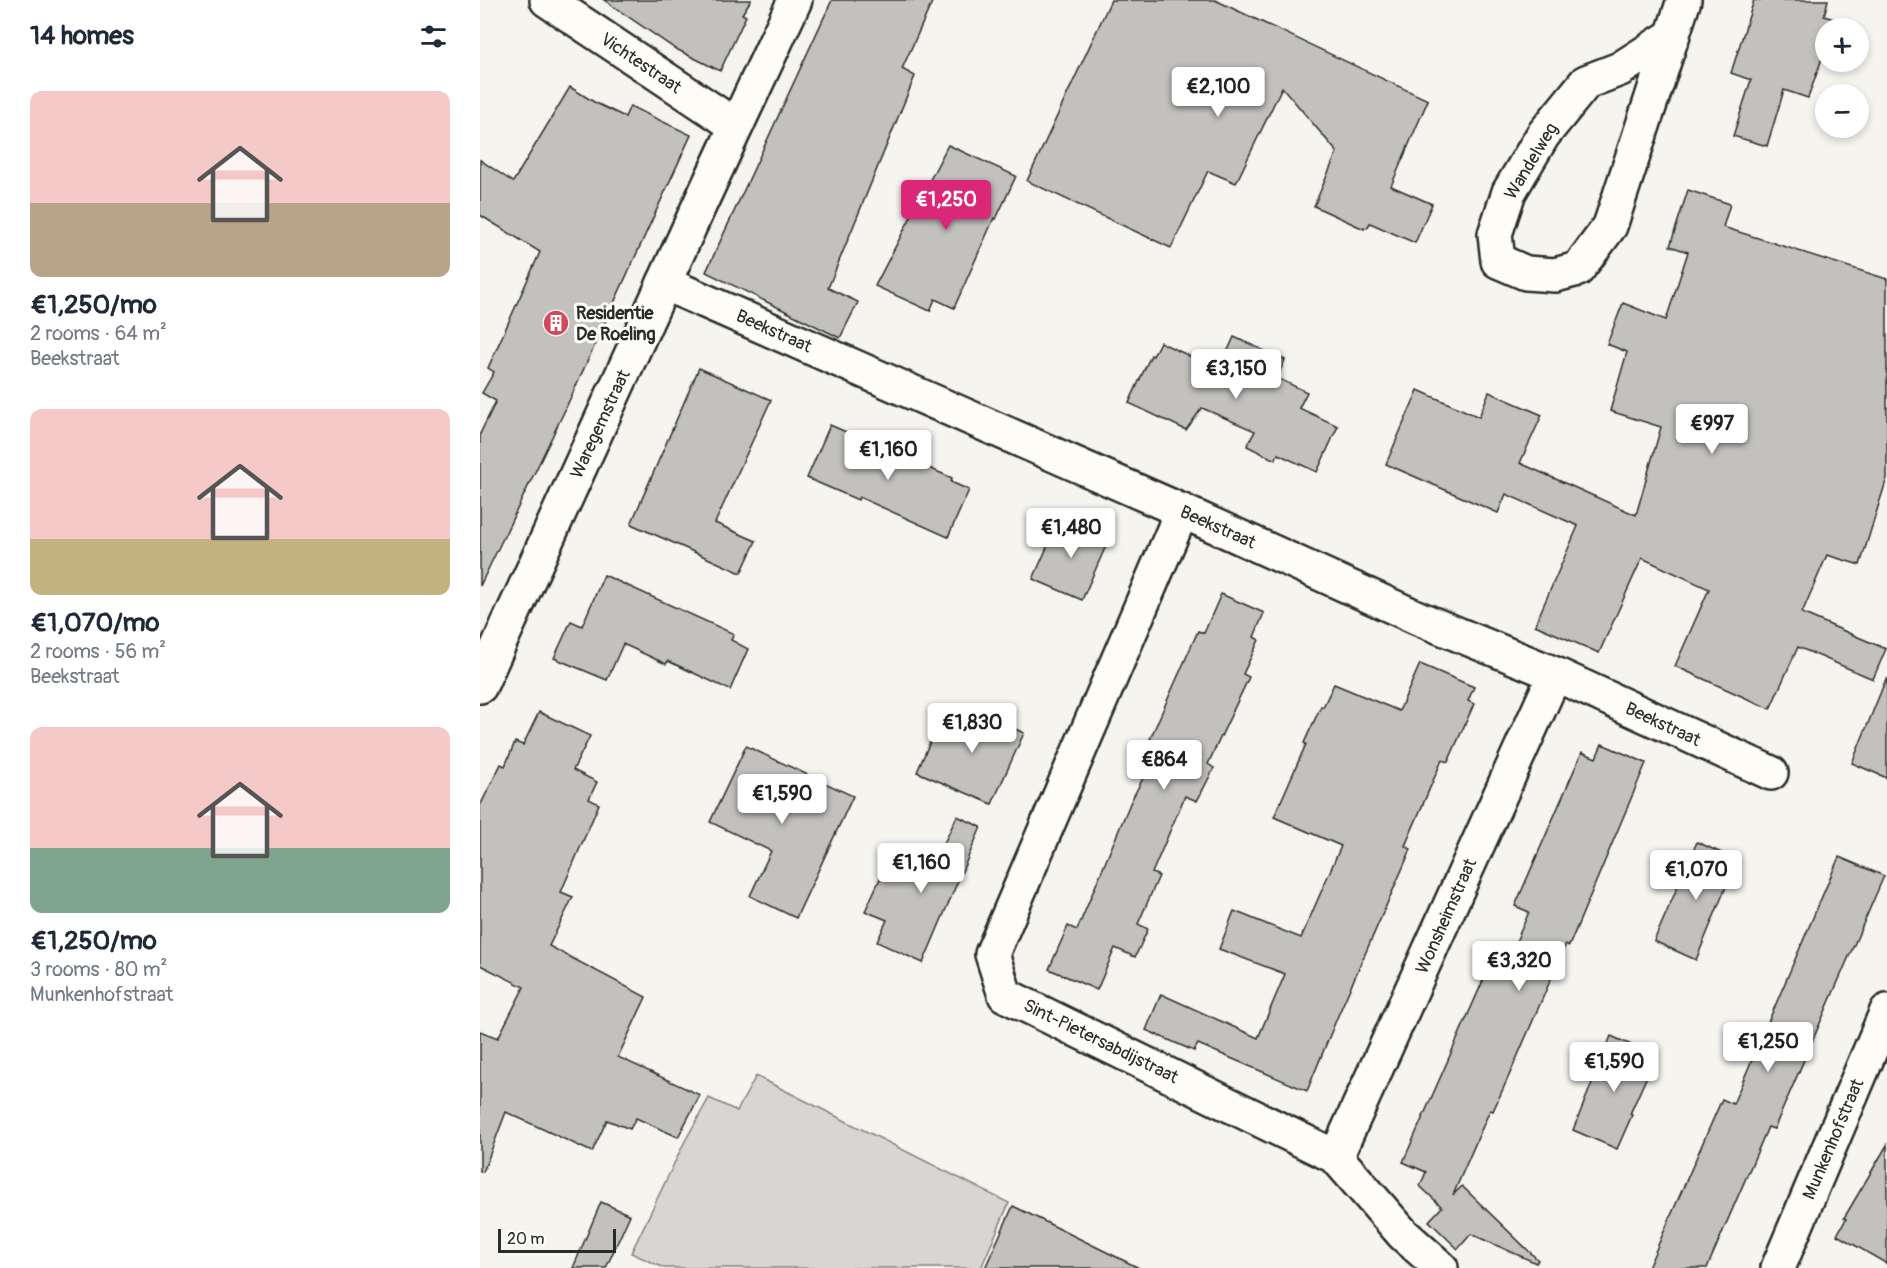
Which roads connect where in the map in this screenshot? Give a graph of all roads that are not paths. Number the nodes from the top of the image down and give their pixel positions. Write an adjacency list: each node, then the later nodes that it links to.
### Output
1 (547, 0): 5 (street, Vichtestraat)
2 (795, 0): 5 (street, Waregemstraat)
3 (1684, 0): 4 (street, Wandelweg)
4 (1673, 35): 4 (street, Wandelweg)
5 (736, 126): 6 (street, Waregemstraat)
6 (664, 283): 7 (street, Beekstraat); 9 (street, Waregemstraat)
7 (1182, 511): 8 (street, Beekstraat); 12 (street, Sint-Pietersabdijstraat)
8 (1554, 674): 10 (street, Beekstraat); 12 (street, Wonsheimstraat)
9 (480, 686)
10 (1772, 773)
11 (1887, 1011): 14 (street, Munkenhofstraat)
12 (1336, 1157): 13 (street, Sint-Pietersabdijstraat)
13 (1441, 1268)
14 (1779, 1268)

